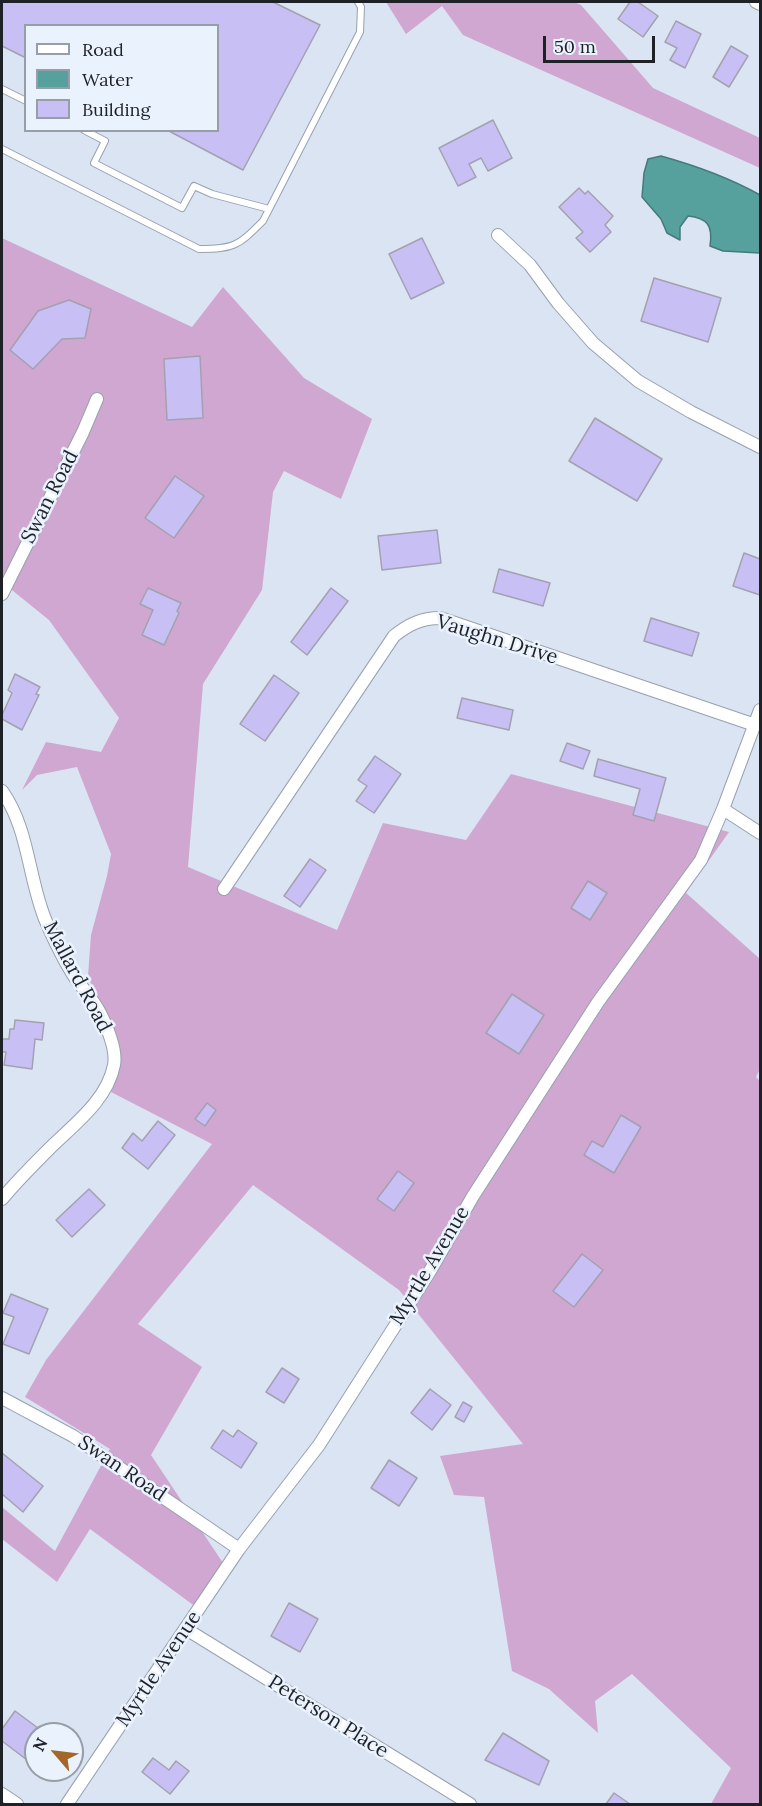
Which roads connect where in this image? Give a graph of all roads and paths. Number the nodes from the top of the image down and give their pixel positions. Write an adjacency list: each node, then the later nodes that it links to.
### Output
1 (358, 2): 8 (lane)
2 (756, 2): 3 (street)
3 (760, 4)
4 (2, 89): 5 (lane)
5 (24, 100)
6 (88, 132): 8 (lane)
7 (2, 149): 8 (lane)
8 (269, 209)
9 (498, 235): 11 (street)
10 (98, 399): 12 (street, Swan Road)
11 (760, 447)
12 (2, 594)
13 (760, 710): 14 (street, Myrtle Avenue)
14 (755, 725): 16 (street, Myrtle Avenue); 18 (street, Vaughn Drive)
15 (2, 793): 19 (street, Mallard Road)
16 (723, 810): 17 (street); 21 (street, Myrtle Avenue)
17 (760, 833)
18 (224, 889)
19 (2, 1199)
20 (2, 1398): 21 (street, Swan Road)
21 (239, 1548): 22 (street, Myrtle Avenue)
22 (186, 1629): 25 (street, Myrtle Avenue); 26 (street, Peterson Place)
23 (2, 1794): 24 (street)
24 (17, 1804)
25 (67, 1804)
26 (470, 1804)

